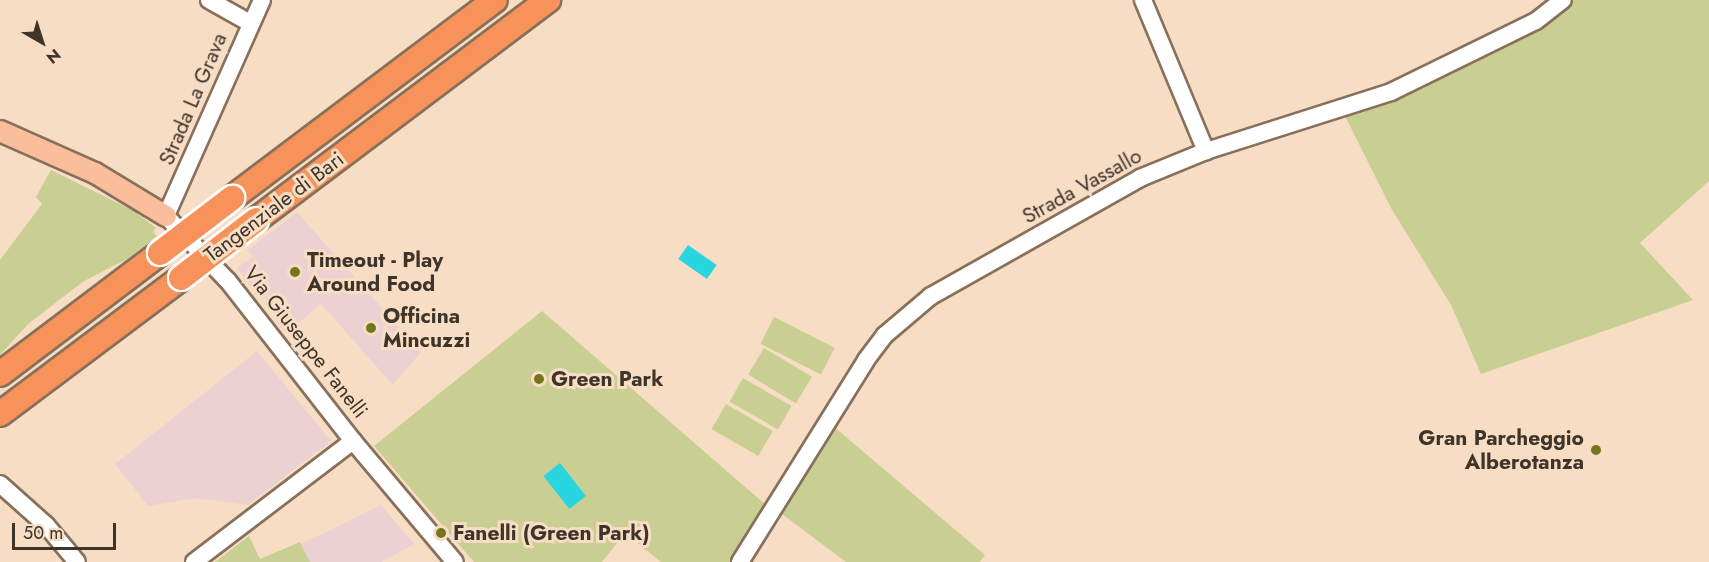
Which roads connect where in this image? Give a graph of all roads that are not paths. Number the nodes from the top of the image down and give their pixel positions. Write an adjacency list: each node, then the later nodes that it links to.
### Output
1 (209, 0): 7 (street)
2 (262, 0): 7 (street, Strada La Grava)
3 (495, 0): 11 (highway, Tangenziale di Bari, bridge)
4 (548, 0): 12 (highway, Tangenziale di Bari, bridge)
5 (1143, 0): 9 (street)
6 (1563, 0): 9 (street, Strada Vassallo)
7 (250, 23): 10 (street, Strada La Grava)
8 (0, 131): 10 (main road, Via Giuseppe Fanelli)
9 (1206, 151): 18 (street, Strada Vassallo)
10 (166, 216): 13 (street, Via Giuseppe Fanelli)
11 (0, 374)
12 (0, 414)
13 (352, 441): 16 (street); 17 (street, Via Giuseppe Fanelli)
14 (0, 484): 15 (street)
15 (77, 562)
16 (194, 562)
17 (455, 562)
18 (740, 562)

